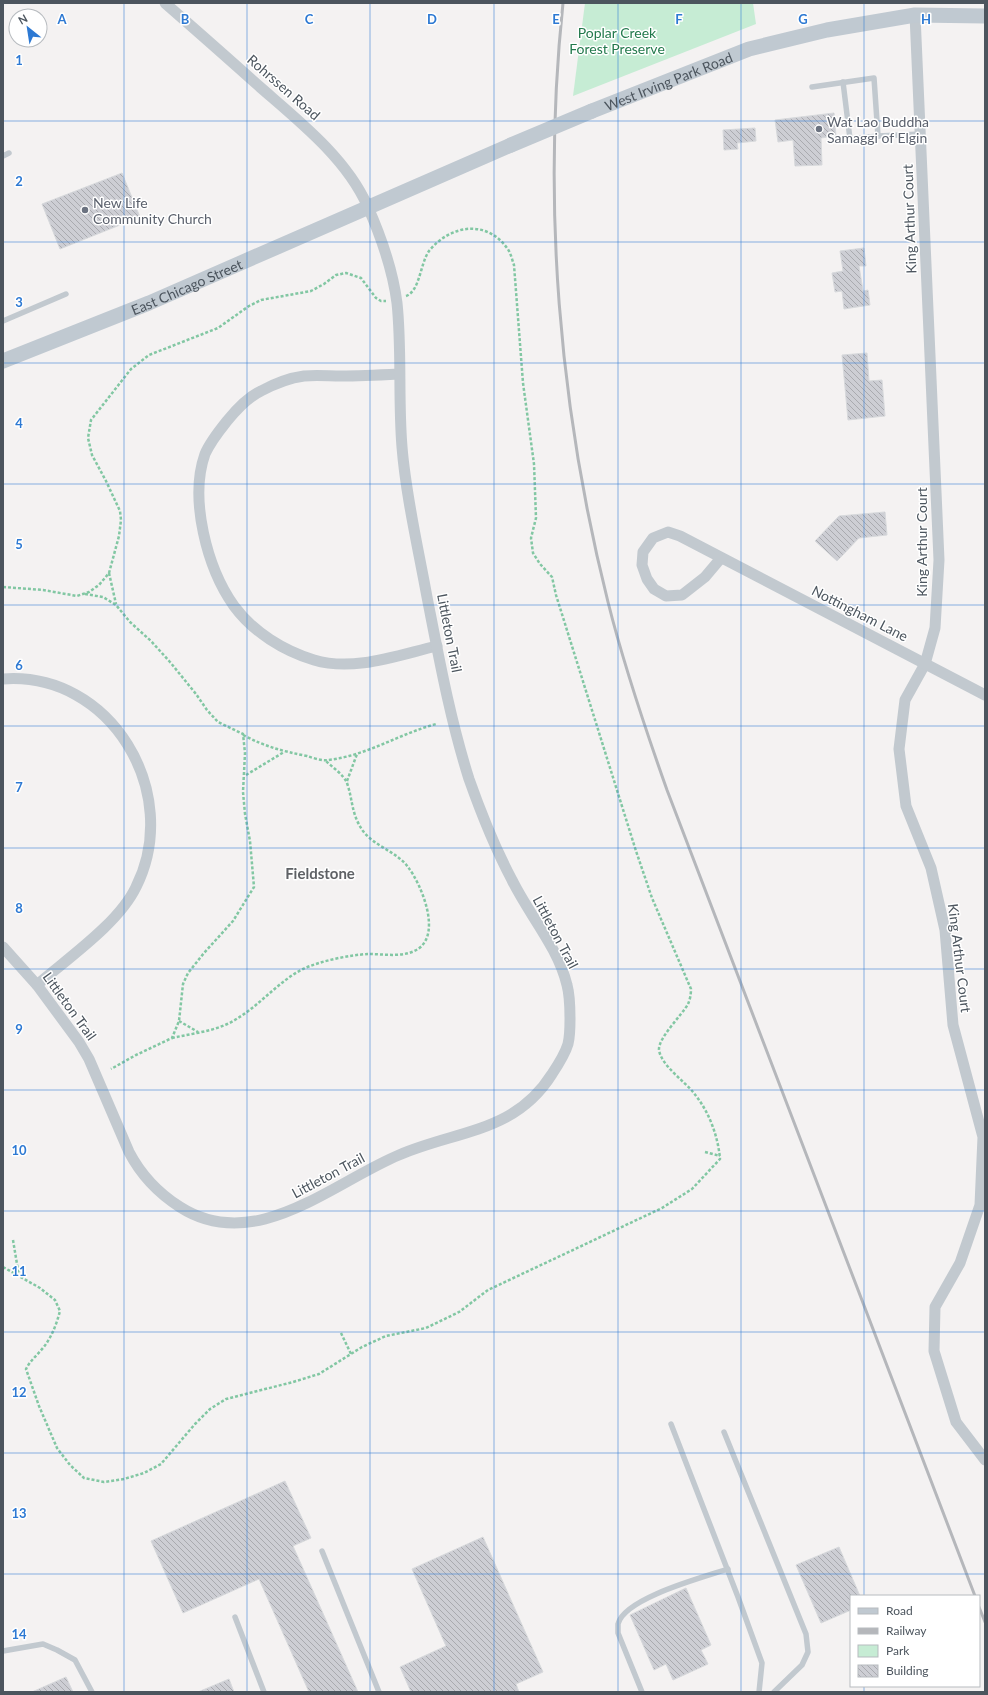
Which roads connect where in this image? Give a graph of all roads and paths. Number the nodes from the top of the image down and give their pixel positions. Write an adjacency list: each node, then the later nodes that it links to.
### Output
1 (165, 3): 8 (street, Rohrssen Road)
2 (915, 15): 3 (main road, West Irving Park Road); 6 (street, King Arthur Court); 8 (main road, West Irving Park Road, bridge)
3 (985, 16)
4 (843, 82): 5 (lane); 7 (lane); 7 (lane)
5 (812, 86)
6 (921, 134): 7 (lane); 21 (street, King Arthur Court)
7 (878, 136)
8 (368, 207): 13 (main road, East Chicago Street); 14 (street, Littleton Trail)
9 (66, 294): 12 (lane)
10 (406, 296): 38 (path)
11 (388, 300): 16 (path)
12 (3, 321)
13 (3, 361)
14 (399, 374): 20 (street, Littleton Trail); 20 (street)
15 (721, 558): 15 (street, Nottingham Lane); 21 (street, Nottingham Lane)
16 (109, 573): 18 (path); 19 (path)
17 (3, 587): 18 (path)
18 (83, 594): 19 (path)
19 (116, 605): 25 (path)
20 (437, 646): 32 (street, Littleton Trail)
21 (925, 664): 23 (street, Nottingham Lane); 46 (street, King Arthur Court)
22 (3, 679): 32 (street)
23 (985, 695)
24 (436, 724): 27 (path)
25 (243, 734): 26 (path); 29 (path)
26 (284, 752): 28 (path); 29 (path)
27 (357, 754): 28 (path); 30 (path)
28 (326, 761): 30 (path)
29 (245, 775): 33 (path)
30 (347, 781): 34 (path)
31 (3, 947): 32 (street, Littleton Trail)
32 (37, 985)
33 (179, 1021): 34 (path); 35 (path)
34 (198, 1032): 35 (path)
35 (172, 1038): 36 (path)
36 (111, 1069)
37 (705, 1152): 38 (path)
38 (720, 1156): 43 (path)
39 (13, 1240): 41 (path)
40 (3, 1267): 41 (path)
41 (19, 1276): 43 (path)
42 (341, 1333): 43 (path)
43 (351, 1354)
44 (671, 1424): 48 (lane)
45 (724, 1432): 56 (lane)
46 (985, 1460)
47 (322, 1551): 53 (lane)
48 (728, 1570): 54 (lane); 55 (lane)
49 (234, 1618): 52 (lane)
50 (3, 1651): 51 (lane)
51 (92, 1692)
52 (264, 1692)
53 (379, 1692)
54 (642, 1692)
55 (759, 1692)
56 (774, 1692)

